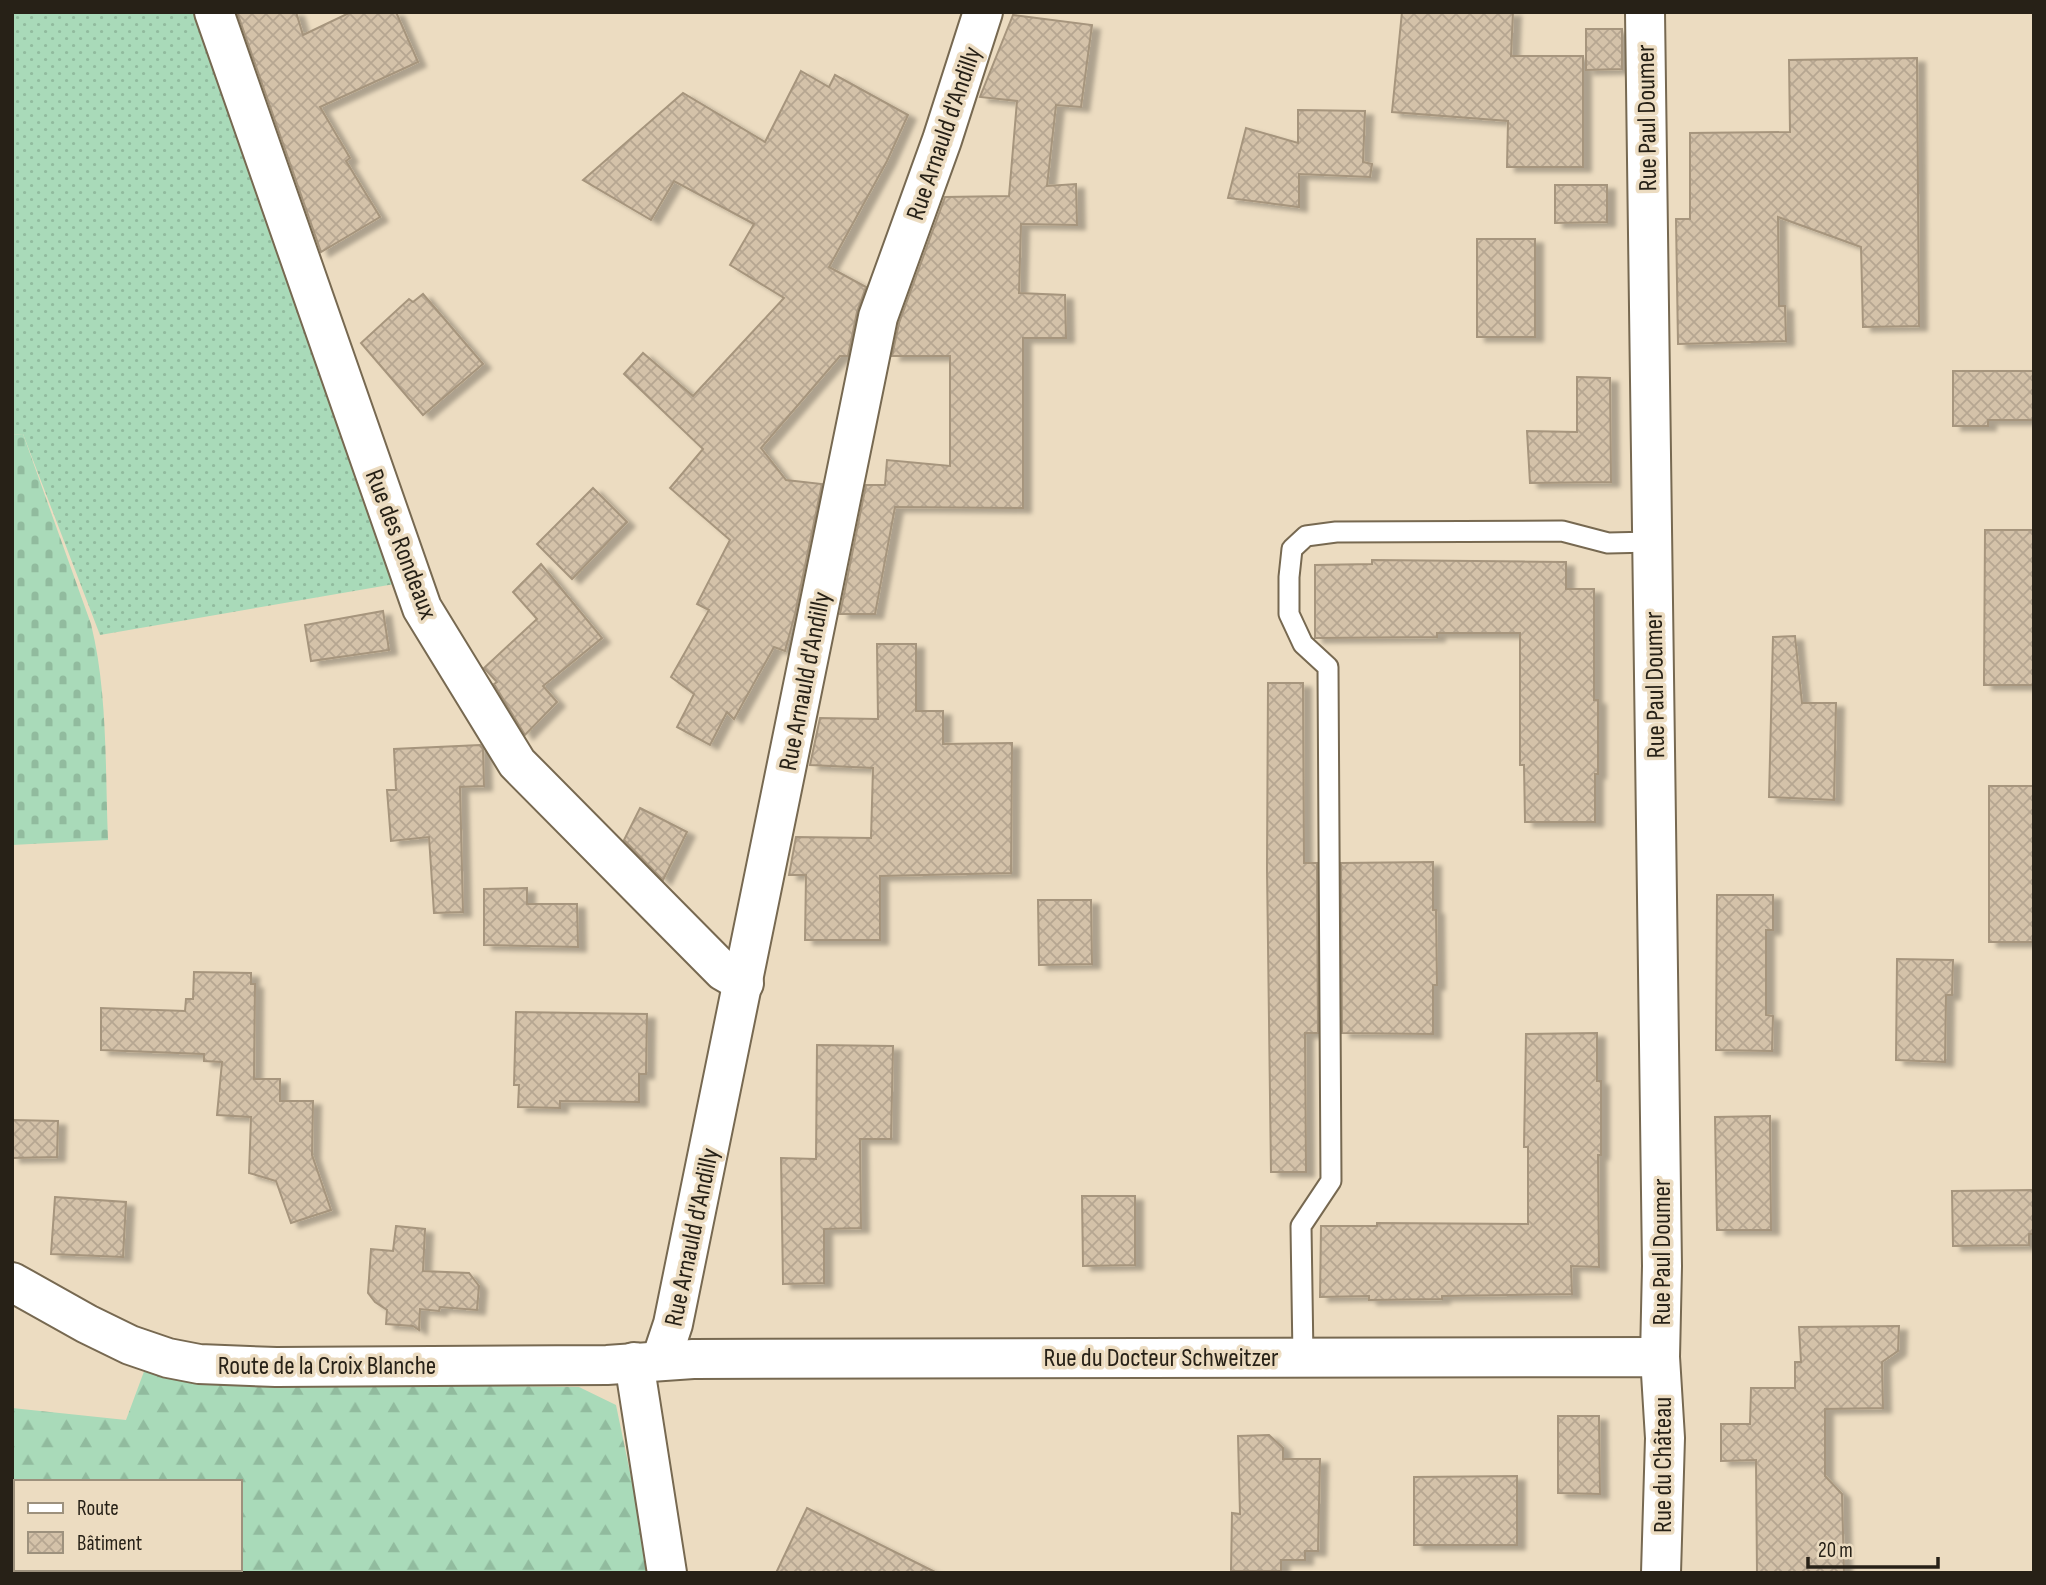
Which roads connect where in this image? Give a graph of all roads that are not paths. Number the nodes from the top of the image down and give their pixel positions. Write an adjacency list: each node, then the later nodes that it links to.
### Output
1 (214, 12): 5 (street, Rue des Rondeaux)
2 (984, 12): 5 (street, Rue Arnauld d'Andilly)
3 (1645, 12): 4 (street, Rue Paul Doumer)
4 (1652, 542): 7 (lane); 8 (street, Rue Paul Doumer)
5 (744, 983): 9 (street, Rue Arnauld d'Andilly)
6 (12, 1282): 9 (street, Route de la Croix Blanche)
7 (1303, 1357): 8 (street, Rue du Docteur Schweitzer); 9 (street, Rue du Docteur Schweitzer)
8 (1660, 1357): 11 (street, Rue du Château)
9 (648, 1361): 10 (street)
10 (667, 1573)
11 (1661, 1573)

